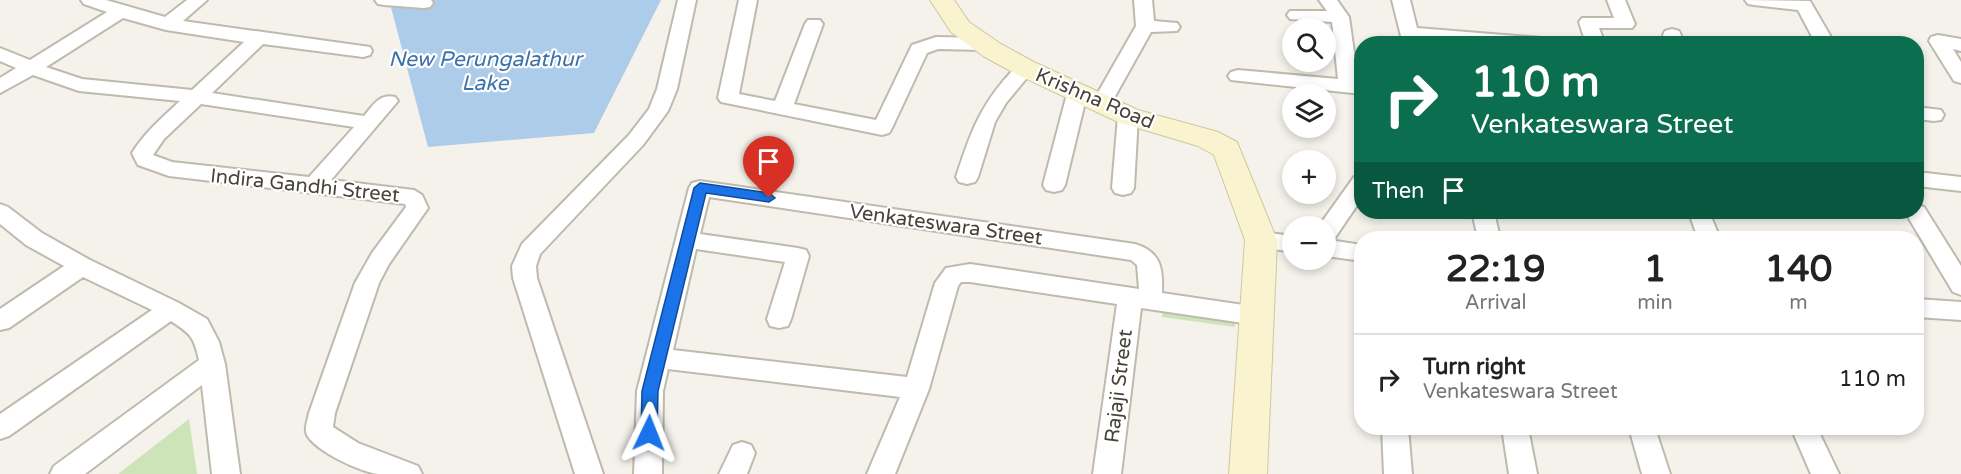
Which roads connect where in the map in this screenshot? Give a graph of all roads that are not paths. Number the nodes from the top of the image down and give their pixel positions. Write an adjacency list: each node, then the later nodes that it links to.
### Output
1 (90, 0): 13 (street)
2 (198, 0): 17 (street)
3 (384, 0): 12 (street)
4 (687, 0): 75 (street)
5 (748, 0): 38 (street)
6 (942, 0): 24 (street, Krishna Road)
7 (1143, 0): 18 (street)
8 (1328, 0): 15 (street)
9 (1401, 0): 20 (street)
10 (1616, 0): 21 (street)
11 (1754, 0): 22 (street)
12 (424, 3)
13 (120, 12): 17 (street); 28 (street)
14 (1296, 15): 15 (street)
15 (1340, 17): 32 (street)
16 (814, 24): 38 (street)
17 (166, 25): 23 (street)
18 (1145, 27): 19 (street); 37 (street)
19 (1172, 27)
20 (1410, 36)
21 (1593, 36)
22 (1822, 36)
23 (259, 38): 26 (street); 35 (street)
24 (983, 44): 29 (street, Krishna Road); 38 (street)
25 (1961, 45): 31 (street)
26 (363, 51)
27 (0, 54): 28 (street)
28 (31, 68): 33 (street); 35 (street)
29 (1024, 68): 37 (street, Krishna Road); 40 (street)
30 (1238, 76): 34 (street)
31 (1961, 77)
32 (1354, 82)
33 (0, 87)
34 (1354, 87)
35 (198, 97): 39 (street); 43 (street, Indira Gandhi Street)
36 (388, 101): 39 (street)
37 (1103, 104): 44 (street); 45 (street); 51 (street, Krishna Road)
38 (782, 110)
39 (370, 123): 43 (street)
40 (967, 177)
41 (1924, 180): 42 (street)
42 (1961, 184)
43 (314, 185): 74 (street, Indira Gandhi Street)
44 (1054, 185)
45 (1123, 188)
46 (1354, 193): 48 (street)
47 (0, 212): 55 (street)
48 (1336, 218)
49 (1920, 219): 56 (street)
50 (687, 240): 57 (street, Venkateswara Street); 62 (street); 64 (street)
51 (1262, 240): 52 (street); 61 (street, Krishna Road)
52 (1282, 243)
53 (1336, 249): 54 (street)
54 (1354, 252)
55 (82, 266): 59 (street); 63 (street)
56 (1961, 286)
57 (1140, 299): 61 (street); 66 (street); 78 (street, Rajaji Street)
58 (1924, 308): 60 (street)
59 (171, 309): 65 (street); 67 (street)
60 (1961, 311)
61 (1257, 316): 79 (street, Krishna Road)
62 (779, 319)
63 (0, 321)
64 (658, 357): 66 (street); 76 (street)
65 (212, 364): 72 (street); 73 (street)
66 (916, 389): 77 (street)
67 (0, 428)
68 (1395, 435): 80 (street)
69 (1516, 435): 81 (street)
70 (1644, 435): 82 (street)
71 (1807, 435): 83 (street)
72 (64, 474)
73 (226, 474)
74 (408, 474)
75 (589, 474)
76 (648, 474)
77 (881, 474)
78 (1107, 474)
79 (1248, 474)
80 (1398, 474)
81 (1523, 474)
82 (1656, 474)
83 (1825, 474)

